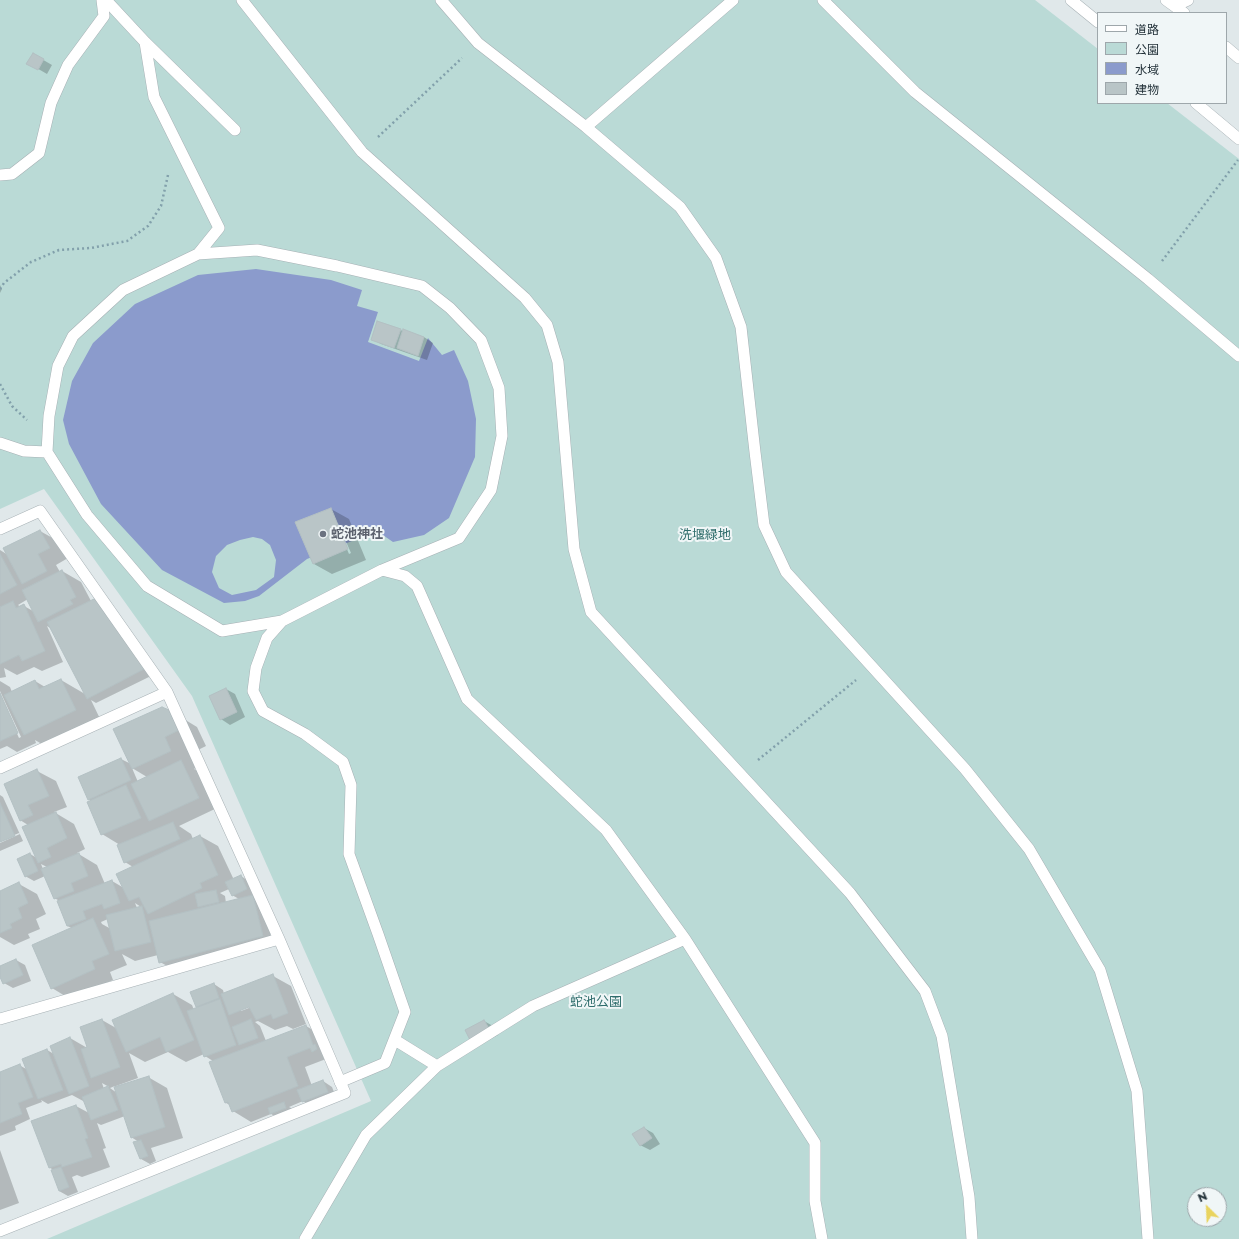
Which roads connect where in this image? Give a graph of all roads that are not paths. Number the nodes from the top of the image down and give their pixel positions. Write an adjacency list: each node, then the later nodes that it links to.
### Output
1 (102, 0): 18 (street)
2 (106, 0): 11 (street)
3 (242, 0): 37 (street)
4 (441, 0): 15 (street)
5 (733, 0): 15 (street)
6 (824, 0): 20 (street)
7 (1071, 0): 10 (street)
8 (1188, 0): 9 (street)
9 (1175, 6)
10 (1097, 21)
11 (145, 42): 16 (street); 19 (street)
12 (1227, 48): 13 (street)
13 (1239, 58)
14 (1197, 104): 17 (street)
15 (586, 127): 38 (street)
16 (235, 130)
17 (1239, 139)
18 (0, 175)
19 (198, 254): 22 (street); 24 (street)
20 (1239, 356)
21 (0, 443): 22 (street)
22 (47, 452): 25 (street)
23 (0, 529): 26 (street)
24 (382, 570): 25 (street); 29 (street)
25 (282, 621): 31 (street)
26 (167, 692): 27 (street); 28 (street)
27 (0, 768)
28 (279, 939): 30 (street); 33 (street)
29 (685, 939): 32 (street); 36 (street)
30 (0, 1019)
31 (395, 1040): 32 (street); 33 (street)
32 (437, 1066): 35 (street)
33 (340, 1082): 34 (street)
34 (0, 1231)
35 (305, 1239)
36 (822, 1239)
37 (972, 1239)
38 (1148, 1239)

